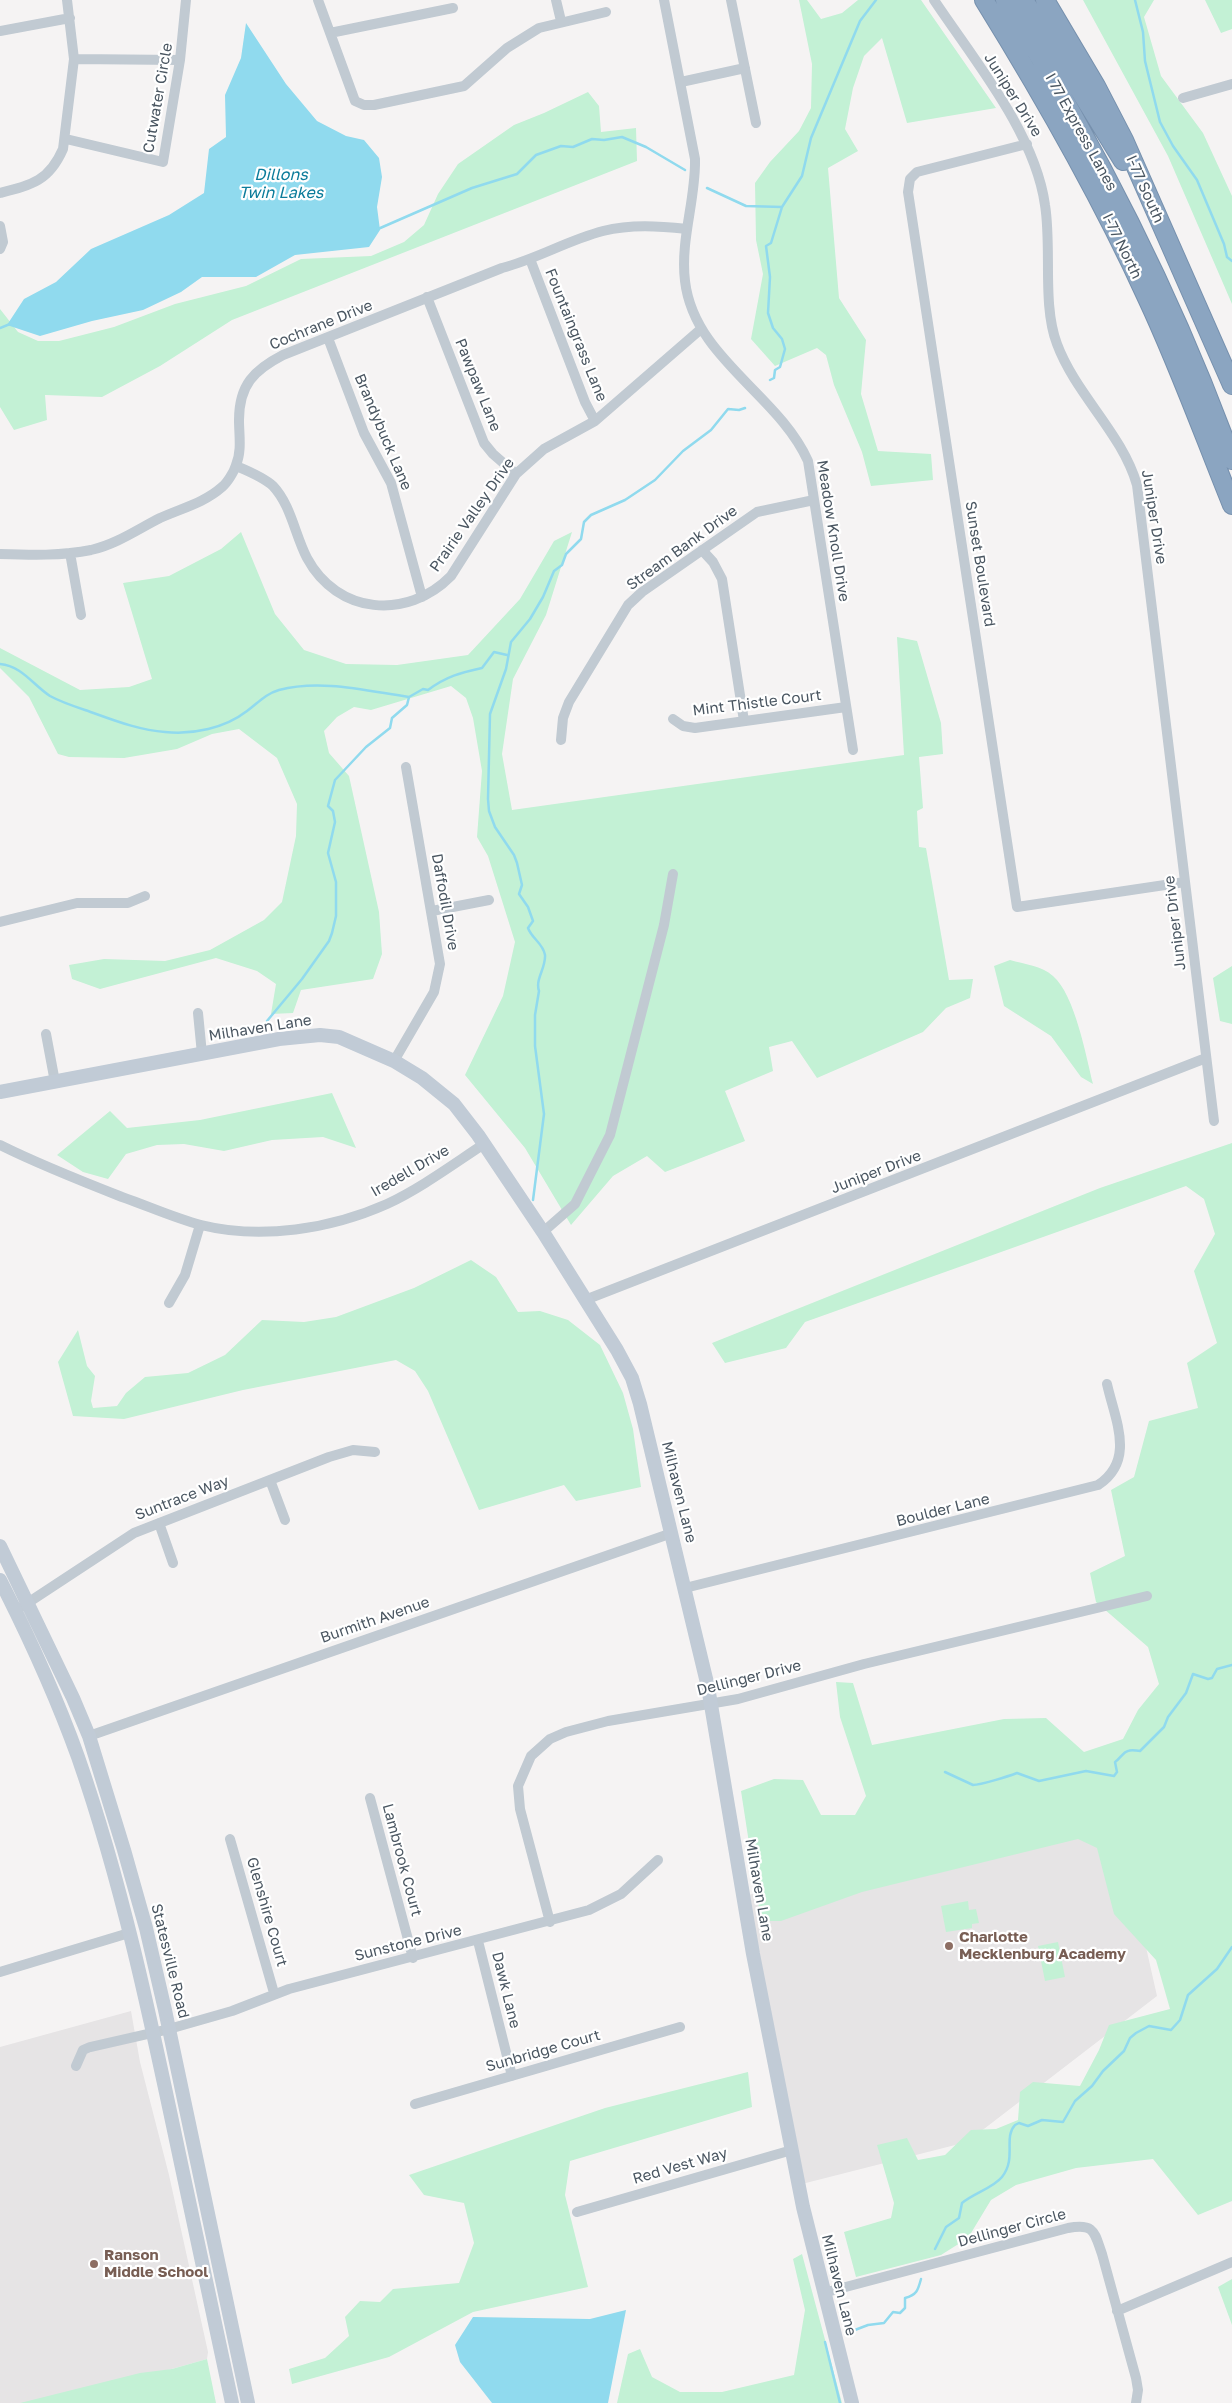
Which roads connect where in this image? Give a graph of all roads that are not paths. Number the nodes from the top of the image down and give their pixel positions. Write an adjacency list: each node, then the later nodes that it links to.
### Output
1 (67, 0): 14 (street)
2 (186, 0): 19 (street, Cutwater Circle)
3 (318, 0): 17 (street)
4 (556, 0): 15 (street)
5 (664, 0): 21 (street, Meadow Knoll Drive)
6 (731, 0): 20 (street)
7 (934, 0): 26 (street, Juniper Drive)
8 (984, 0): 42 (highway, I-77 North)
9 (1005, 0): 38 (highway, I 77 Express Lanes)
10 (1024, 0): 28 (highway, I 77 Express Lanes)
11 (1045, 0): 28 (highway, I-77 South)
12 (453, 8): 17 (street)
13 (606, 12): 15 (street)
14 (70, 18): 16 (street); 18 (street)
15 (560, 21): 17 (street)
16 (0, 31)
17 (330, 33)
18 (74, 59): 19 (street); 25 (street)
19 (180, 60): 25 (street, Cutwater Circle)
20 (745, 68): 21 (street); 24 (street)
21 (681, 82): 30 (street, Meadow Knoll Drive)
22 (1232, 84): 23 (street)
23 (1183, 98)
24 (756, 123)
25 (66, 139): 27 (street)
26 (1027, 144): 55 (street, Juniper Drive); 55 (street, Sunset Boulevard)
27 (0, 193)
28 (1156, 215): 36 (highway, I-77 South)
29 (0, 226): 31 (street)
30 (687, 229): 32 (street, Cochrane Drive); 34 (street, Meadow Knoll Drive)
31 (0, 249)
32 (530, 259): 33 (street, Cochrane Drive); 37 (street, Fountaingrass Lane)
33 (427, 298): 35 (street, Cochrane Drive); 40 (street, Pawpaw Lane)
34 (701, 329): 37 (street, Prairie Valley Drive); 41 (street, Meadow Knoll Drive)
35 (328, 338): 39 (street, Cochrane Drive); 46 (street, Brandybuck Lane)
36 (1232, 384)
37 (595, 421): 40 (street, Prairie Valley Drive)
38 (1232, 460)
39 (236, 466): 44 (street, Cochrane Drive); 46 (street, Prairie Valley Drive)
40 (516, 474): 46 (street, Prairie Valley Drive)
41 (814, 500): 43 (street, Stream Bank Drive); 48 (street, Meadow Knoll Drive)
42 (1232, 505)
43 (702, 550): 50 (street); 51 (street, Stream Bank Drive)
44 (70, 553): 45 (street, Cochrane Drive); 47 (street)
45 (0, 554)
46 (422, 597)
47 (82, 615)
48 (846, 707): 50 (street, Mint Thistle Court); 52 (street, Meadow Knoll Drive)
49 (673, 719): 50 (street, Mint Thistle Court)
50 (744, 721)
51 (561, 740)
52 (853, 750)
53 (406, 767): 58 (street, Daffodil Drive)
54 (672, 874): 71 (street)
55 (1186, 882): 63 (street, Juniper Drive)
56 (145, 896): 59 (street)
57 (490, 900): 58 (street)
58 (432, 911): 64 (street, Daffodil Drive)
59 (0, 922)
60 (198, 1013): 62 (street)
61 (46, 1034): 65 (street)
62 (202, 1054): 64 (street, Milhaven Lane); 65 (street, Milhaven Lane)
63 (1206, 1058): 67 (street, Juniper Drive); 72 (street, Juniper Drive)
64 (394, 1061): 68 (street, Milhaven Lane)
65 (55, 1082): 66 (street, Milhaven Lane)
66 (0, 1092)
67 (1214, 1121)
68 (484, 1144): 70 (street, Iredell Drive); 71 (street, Milhaven Lane)
69 (0, 1145): 70 (street, Iredell Drive)
70 (200, 1225): 73 (street)
71 (543, 1232): 72 (street, Milhaven Lane)
72 (585, 1300): 79 (street, Milhaven Lane)
73 (169, 1303)
74 (1107, 1384): 83 (street, Boulder Lane)
75 (375, 1452): 76 (street, Suntrace Way)
76 (270, 1480): 77 (street); 78 (street, Suntrace Way)
77 (285, 1520)
78 (160, 1523): 81 (street); 85 (street, Suntrace Way)
79 (672, 1534): 83 (street, Milhaven Lane); 88 (street, Burmith Avenue)
80 (0, 1546): 85 (street, Statesville Road)
81 (173, 1563)
82 (0, 1580): 86 (street)
83 (686, 1588): 87 (street, Milhaven Lane)
84 (1147, 1596): 87 (street, Dellinger Drive)
85 (29, 1602): 86 (street, Suntrace Way); 88 (street, Statesville Road)
86 (16, 1610): 93 (street)
87 (711, 1704): 92 (street, Dellinger Drive); 104 (street, Milhaven Lane)
88 (88, 1736): 99 (street, Statesville Road)
89 (370, 1798): 95 (street, Lambrook Court)
90 (230, 1839): 97 (street, Glenshire Court)
91 (658, 1860): 92 (street, Sunstone Drive)
92 (550, 1922): 94 (street, Sunstone Drive)
93 (129, 1933): 96 (street); 100 (street)
94 (478, 1941): 95 (street, Sunstone Drive); 102 (street, Dawk Lane)
95 (413, 1958): 97 (street, Sunstone Drive)
96 (0, 1972)
97 (274, 1993): 99 (street, Sunstone Drive)
98 (680, 2027): 102 (street, Sunbridge Court)
99 (169, 2029): 100 (street, Sunstone Drive); 110 (street, Statesville Road)
100 (152, 2033): 101 (street, Sunstone Drive); 109 (street)
101 (76, 2066)
102 (512, 2076): 103 (street, Sunbridge Court)
103 (415, 2104)
104 (792, 2150): 105 (street, Red Vest Way); 107 (street, Milhaven Lane)
105 (577, 2212)
106 (1232, 2262): 108 (street)
107 (823, 2292): 108 (street, Dellinger Circle); 111 (street, Milhaven Lane)
108 (1116, 2311): 112 (street, Dellinger Circle)
109 (232, 2403)
110 (248, 2403)
111 (852, 2403)
112 (1136, 2403)

